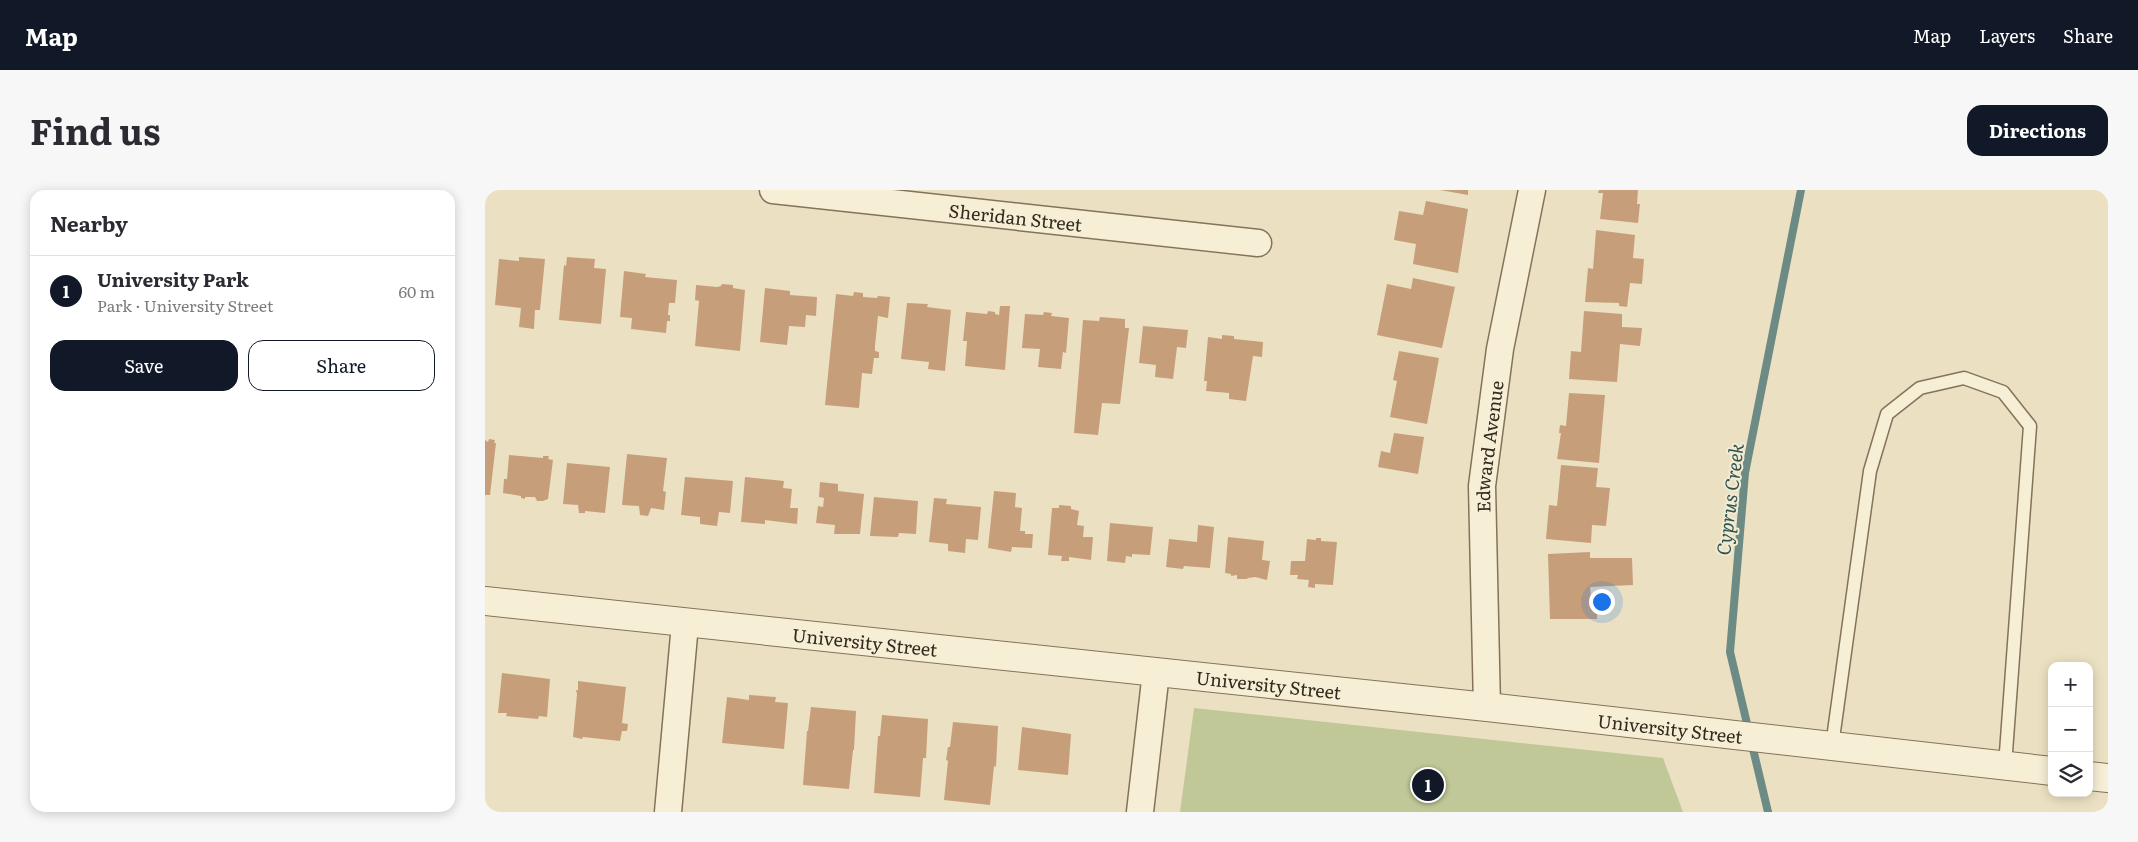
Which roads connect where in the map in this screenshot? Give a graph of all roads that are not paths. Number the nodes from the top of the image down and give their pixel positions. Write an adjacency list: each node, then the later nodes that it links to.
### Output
1 (773, 190): 3 (street, Sheridan Street)
2 (1532, 190): 7 (street, Edward Avenue)
3 (1258, 243)
4 (485, 601): 5 (street, University Street)
5 (685, 624): 6 (street, University Street); 13 (street)
6 (1156, 672): 7 (street, University Street); 14 (street)
7 (1487, 707): 8 (street, University Street)
8 (1832, 746): 9 (street, University Street); 9 (lane)
9 (2005, 766): 10 (street, University Street)
10 (2048, 771)
11 (2093, 776): 12 (street)
12 (2108, 778)
13 (668, 812)
14 (1140, 812)

